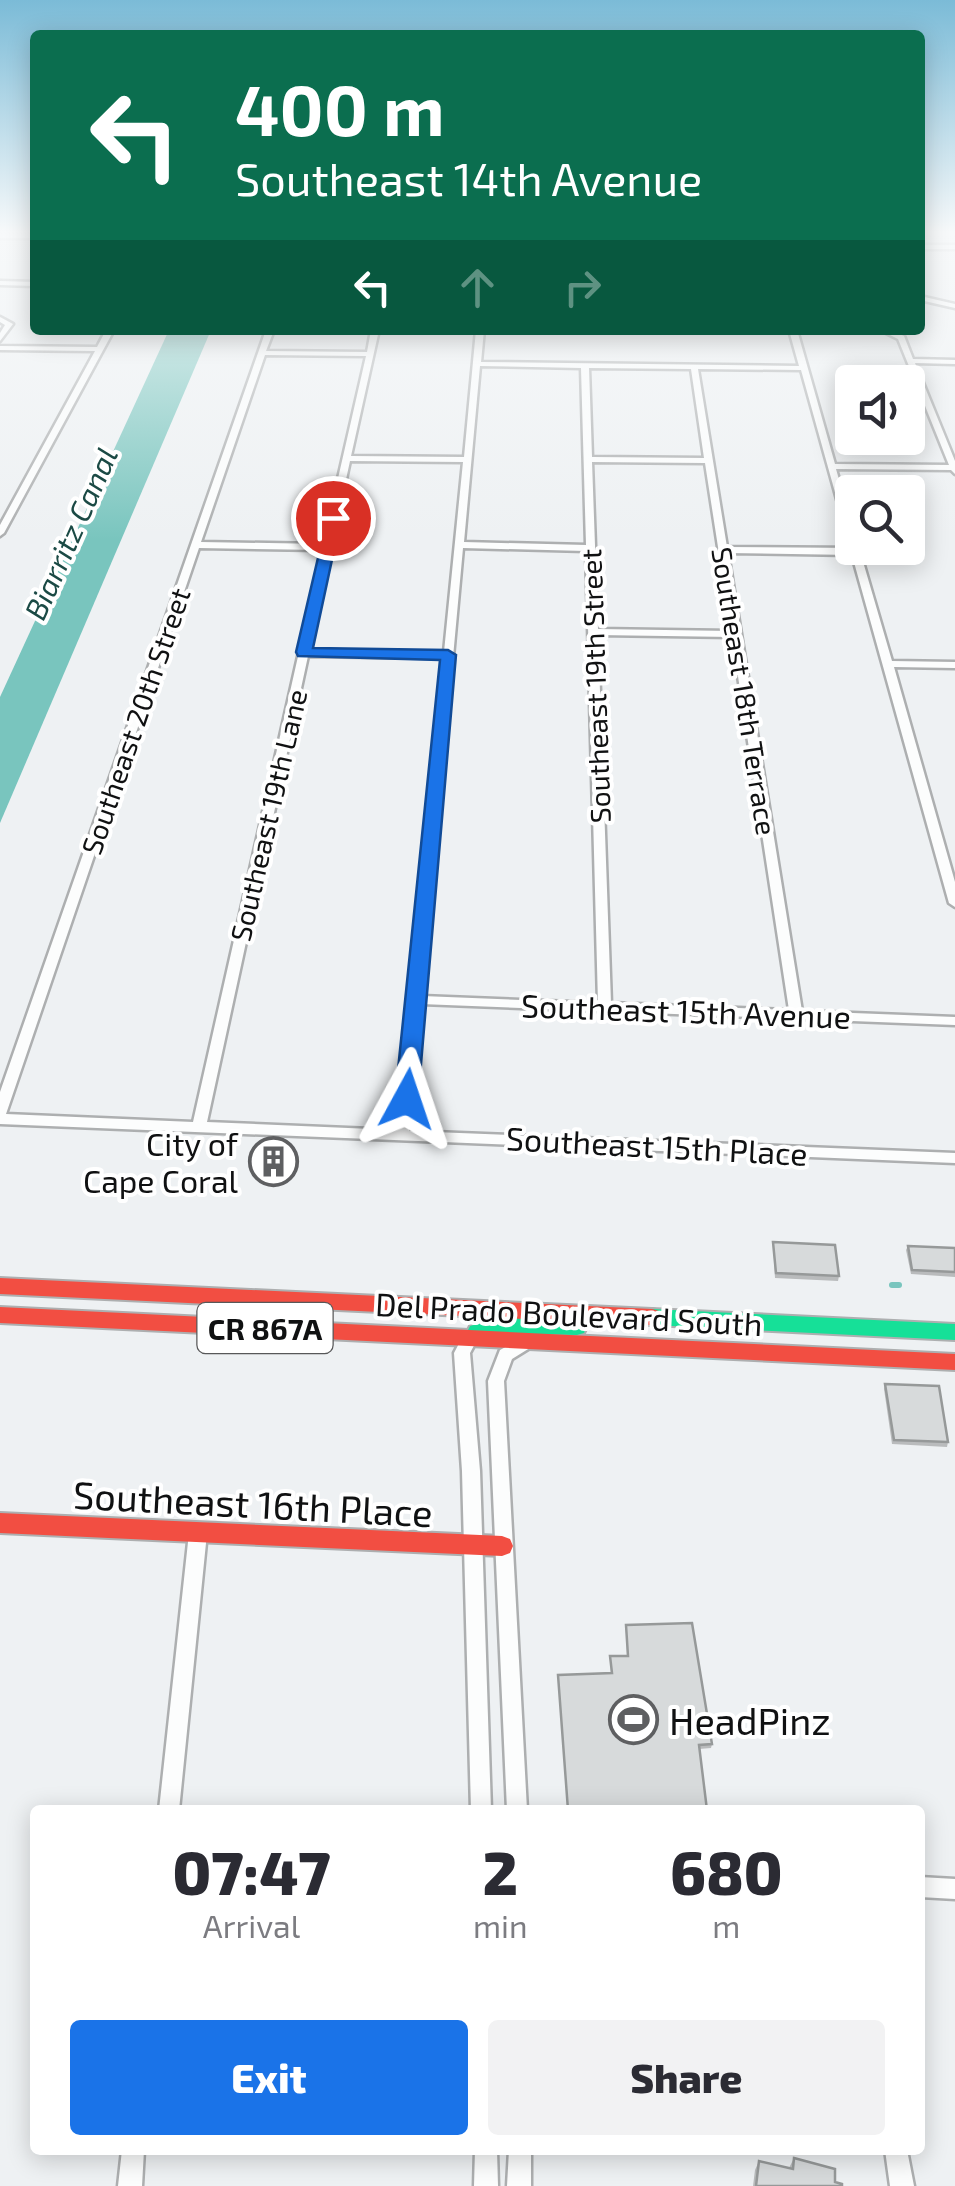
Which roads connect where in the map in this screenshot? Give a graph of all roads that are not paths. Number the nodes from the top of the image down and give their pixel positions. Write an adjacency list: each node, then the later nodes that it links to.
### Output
1 (107, 336): 8 (street)
2 (268, 336): 9 (street, Southeast 20th Street)
3 (373, 336): 10 (street, Southeast 19th Lane)
4 (479, 336): 13 (street)
5 (795, 336): 16 (street)
6 (900, 336): 11 (street)
7 (0, 348): 8 (street)
8 (100, 349): 24 (street)
9 (263, 353): 10 (street); 25 (street, Southeast 20th Street)
10 (369, 354): 17 (street, Southeast 19th Lane)
11 (911, 362): 12 (street); 22 (street)
12 (955, 362)
13 (476, 364): 14 (street); 19 (street)
14 (585, 365): 15 (street); 18 (street, Southeast 19th Street)
15 (694, 367): 16 (street); 20 (street, Southeast 18th Terrace)
16 (804, 368): 21 (street)
17 (347, 458): 19 (street); 28 (street, Southeast 19th Lane)
18 (588, 459): 20 (street); 29 (street, Southeast 19th Street)
19 (468, 460): 26 (street)
20 (709, 460): 30 (street, Southeast 18th Terrace)
21 (832, 466): 22 (street); 23 (street)
22 (954, 470)
23 (835, 477)
24 (0, 533)
25 (196, 545): 28 (street); 43 (street, Southeast 20th Street)
26 (459, 545): 29 (street); 35 (street)
27 (835, 547): 30 (street)
28 (326, 548): 34 (street, Southeast 19th Lane)
29 (591, 548): 32 (street, Southeast 19th Street)
30 (724, 550): 33 (street, Southeast 18th Terrace)
31 (859, 565): 36 (street)
32 (594, 632): 33 (street); 40 (street, Southeast 19th Street)
33 (736, 634): 41 (street, Southeast 18th Terrace)
34 (304, 652): 35 (street); 44 (street, Southeast 19th Lane)
35 (448, 655): 39 (street)
36 (888, 664): 37 (street); 38 (street)
37 (955, 665)
38 (955, 903)
39 (416, 1000): 40 (street, Southeast 15th Avenue); 45 (street)
40 (605, 1007): 41 (street, Southeast 15th Avenue)
41 (796, 1014): 42 (street, Southeast 15th Avenue)
42 (955, 1021)
43 (0, 1115): 44 (street, Southeast 15th Place)
44 (199, 1125): 45 (street, Southeast 15th Place)
45 (402, 1134): 46 (street, Southeast 15th Place)
46 (955, 1158)
47 (0, 1286): 49 (main road, Del Prado Boulevard South / CR 867A)
48 (0, 1315): 51 (main road, Del Prado Boulevard South / CR 867A)
49 (718, 1320): 50 (main road, Del Prado Boulevard South / CR 867A); 51 (main road)
50 (955, 1332)
51 (470, 1338): 52 (main road, Del Prado Boulevard South / CR 867A); 56 (street)
52 (530, 1340): 53 (main road, Del Prado Boulevard South / CR 867A); 57 (street)
53 (955, 1362)
54 (0, 1523): 55 (main road, Southeast 16th Place)
55 (198, 1533): 56 (main road, Southeast 16th Place); 58 (street)
56 (472, 1546): 57 (main road, Southeast 16th Place); 59 (street)
57 (502, 1546): 60 (street)
58 (170, 1805)
59 (481, 1805)
60 (517, 1805)
61 (925, 1887): 62 (street)
62 (955, 1889)
63 (133, 2155): 67 (street)
64 (486, 2155): 68 (street)
65 (520, 2155): 69 (street)
66 (897, 2155): 70 (street)
67 (130, 2186)
68 (486, 2186)
69 (519, 2186)
70 (902, 2186)

